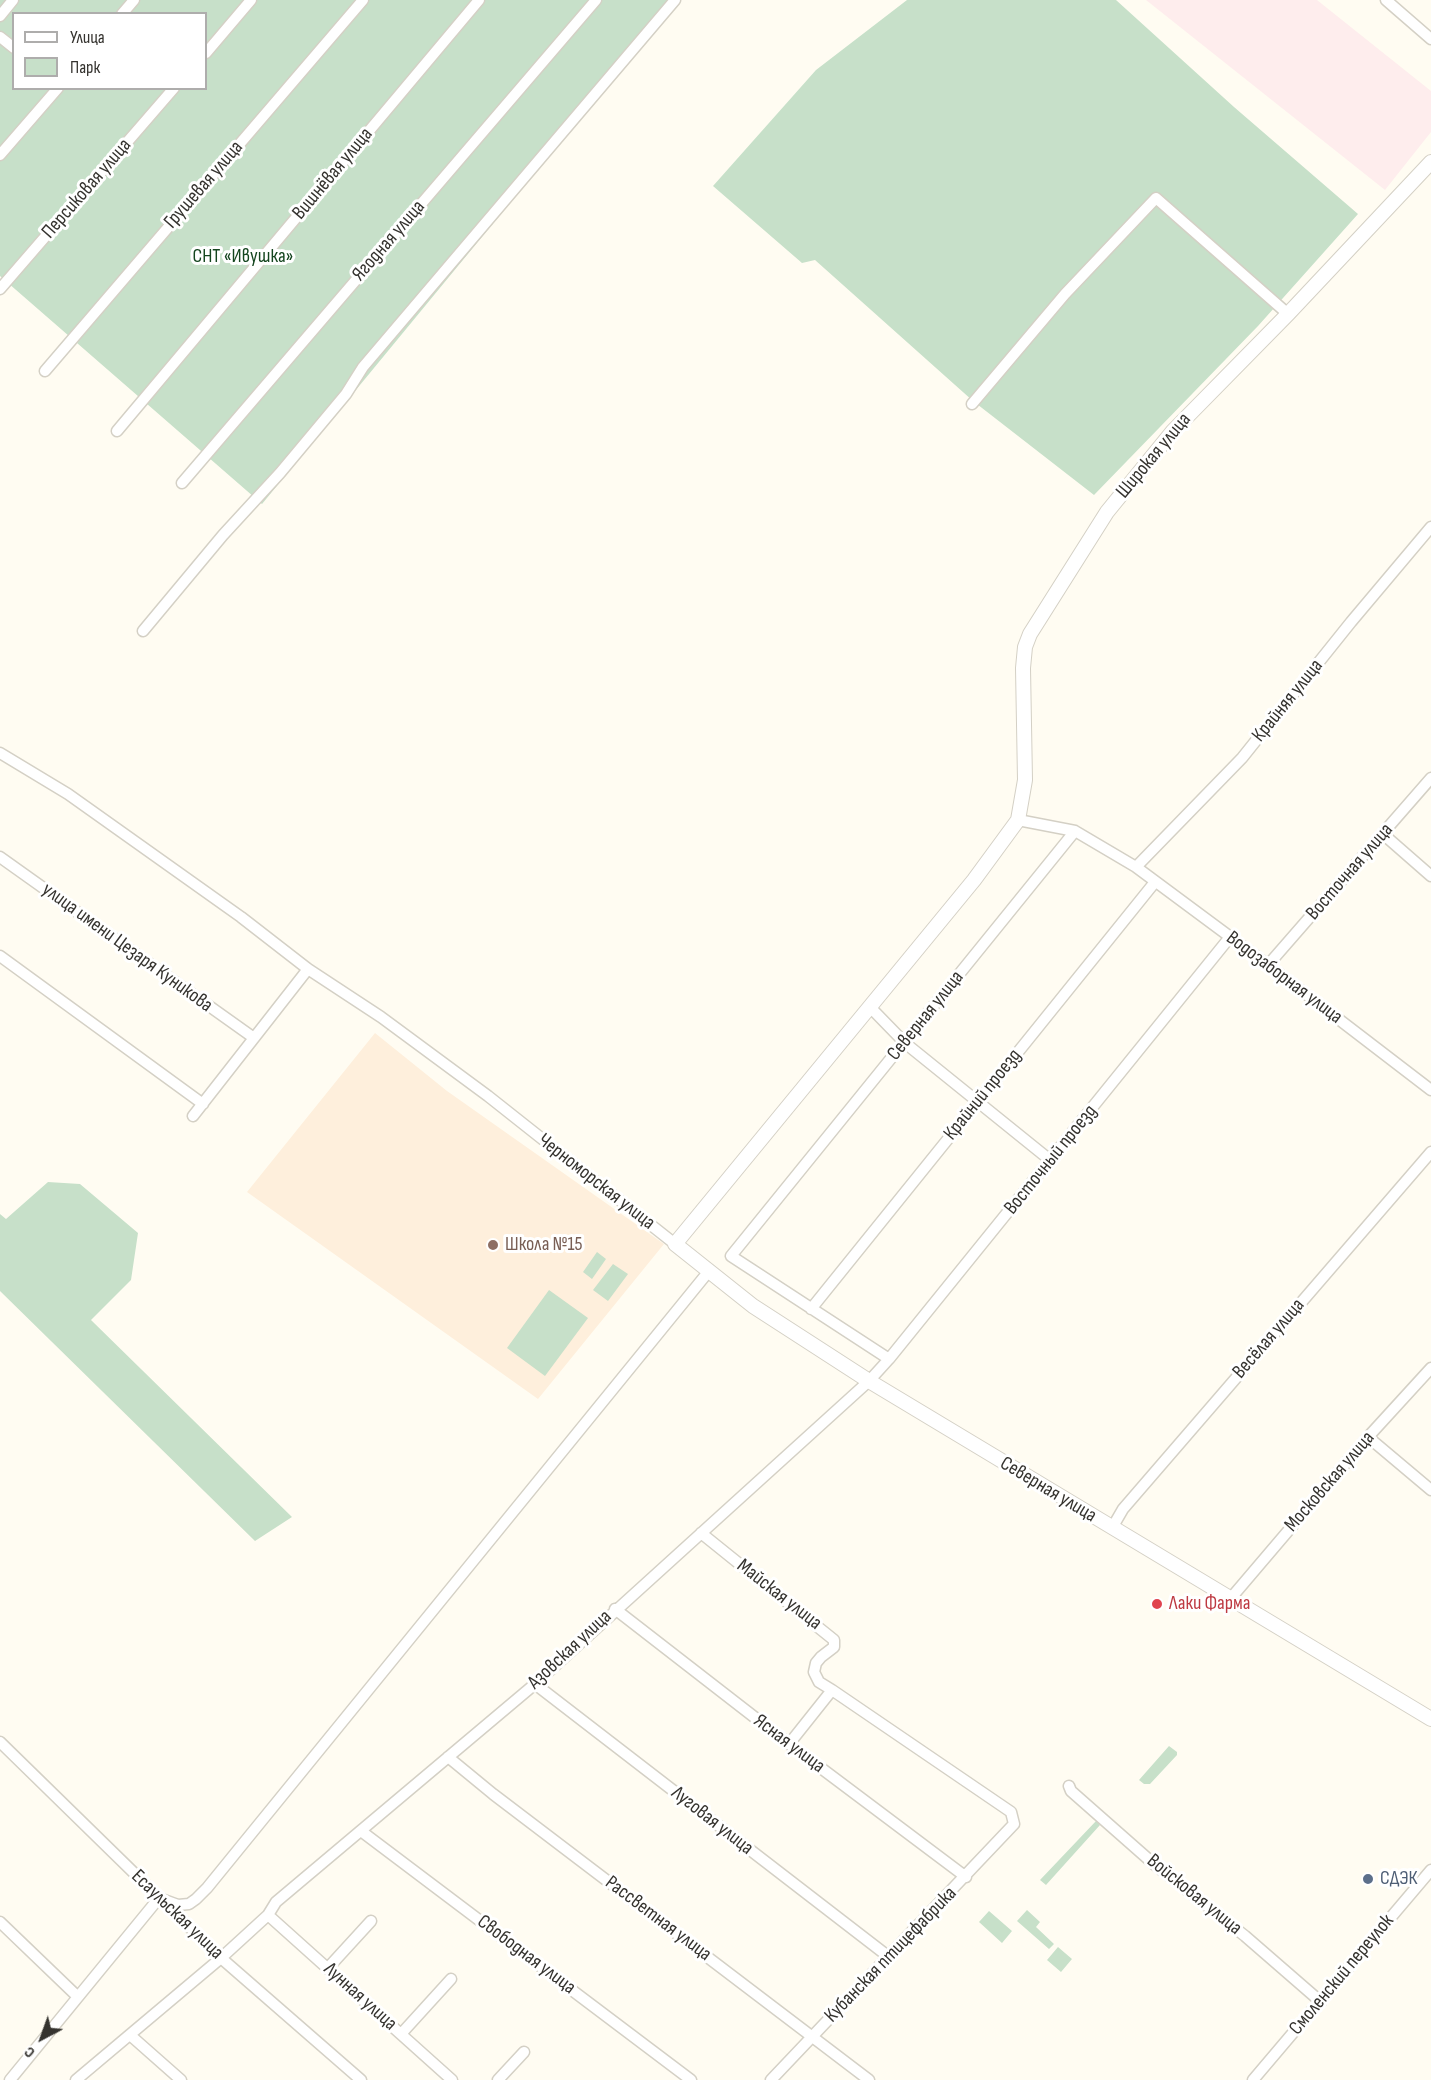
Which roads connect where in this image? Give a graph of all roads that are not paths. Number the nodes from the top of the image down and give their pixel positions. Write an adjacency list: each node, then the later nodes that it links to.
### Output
1 (13, 0): 10 (street)
2 (134, 0): 9 (street)
3 (251, 0): 14 (street)
4 (363, 0): 21 (street, Грушевая улица)
5 (479, 0): 23 (street, Вишнёвая улица)
6 (597, 0): 24 (street, Ягодная улица)
7 (675, 0): 26 (street)
8 (1386, 0): 12 (street)
9 (124, 12)
10 (0, 16)
11 (0, 37): 13 (street)
12 (1431, 39)
13 (12, 46)
14 (207, 52)
15 (56, 90): 17 (street)
16 (172, 90): 19 (street, Персиковая улица)
17 (0, 155)
18 (1431, 162): 20 (street, Широкая улица)
19 (0, 289)
20 (1288, 314): 22 (street); 29 (street, Широкая улица)
21 (45, 371)
22 (972, 404)
23 (117, 431)
24 (182, 483)
25 (1431, 527): 33 (street, Крайняя улица)
26 (143, 631)
27 (0, 753): 39 (street, Черноморская улица)
28 (1431, 778): 31 (street, Восточная улица)
29 (1018, 820): 30 (street, Водозаборная улица); 40 (street)
30 (1075, 831): 33 (street, Водозаборная улица); 42 (street, Северная улица)
31 (1383, 834): 34 (street); 38 (street, Восточная улица)
32 (0, 857): 41 (street, улица имени Цезаря Куникова)
33 (1136, 867): 35 (street, Водозаборная улица)
34 (1431, 876)
35 (1155, 882): 36 (street, Водозаборная улица); 44 (street, Крайний проезд)
36 (1230, 937): 38 (street, Водозаборная улица); 48 (street, Восточный проезд)
37 (0, 956): 45 (street)
38 (1268, 965): 43 (street, Водозаборная улица)
39 (308, 969): 41 (street); 49 (street, Черноморская улица)
40 (870, 1007): 42 (street); 49 (street)
41 (254, 1038): 45 (street)
42 (905, 1043): 44 (street); 51 (street, Северная улица)
43 (1431, 1090)
44 (977, 1103): 48 (street); 51 (street, Крайний проезд)
45 (203, 1104): 46 (street)
46 (193, 1116)
47 (1429, 1158): 57 (street, Весёлая улица)
48 (1050, 1160): 52 (street, Восточный проезд)
49 (675, 1244): 50 (street, Северная улица)
50 (709, 1271): 54 (street, Северная улица); 71 (street)
51 (811, 1309): 52 (street)
52 (889, 1359): 54 (street, Восточный проезд)
53 (1431, 1368): 55 (street, Московская улица)
54 (869, 1381): 57 (street, Северная улица); 58 (street, Азовская улица)
55 (1368, 1437): 56 (street); 59 (street, Московская улица)
56 (1431, 1490)
57 (1112, 1528): 59 (street, Северная улица)
58 (701, 1533): 60 (street, Азовская улица); 62 (street, Майская улица)
59 (1231, 1598): 63 (street, Северная улица)
60 (615, 1609): 61 (street, Азовская улица); 65 (street, Ясная улица)
61 (535, 1684): 66 (street, Азовская улица); 75 (street, Луговая улица)
62 (832, 1690): 65 (street); 70 (street, Кубанская птицефабрика)
63 (1431, 1719)
64 (0, 1742): 71 (street, Есаульская улица)
65 (789, 1744): 70 (street, Ясная улица)
66 (448, 1757): 68 (street, Азовская улица); 83 (street, Рассветная улица)
67 (1069, 1786): 80 (street, Войсковая улица)
68 (361, 1831): 72 (street, Азовская улица); 91 (street, Свободная улица)
69 (1431, 1870): 80 (street, Смоленский переулок)
70 (966, 1877): 75 (street, Кубанская птицефабрика)
71 (159, 1898): 76 (street, Есаульская улица); 79 (street)
72 (268, 1915): 76 (street, Азовская улица); 77 (street, Лунная улица)
73 (371, 1921): 77 (street)
74 (0, 1922): 79 (street)
75 (889, 1957): 83 (street, Кубанская птицефабрика)
76 (220, 1958): 82 (street, Азовская улица); 88 (street, Есаульская улица)
77 (328, 1968): 81 (street, Лунная улица)
78 (451, 1980): 81 (street)
79 (78, 1997): 85 (street)
80 (1321, 2001): 94 (street, Смоленский переулок)
81 (401, 2034): 89 (street, Лунная улица)
82 (130, 2035): 86 (street, Азовская улица); 87 (street)
83 (813, 2036): 92 (street, Кубанская птицефабрика); 93 (street, Рассветная улица)
84 (524, 2052): 90 (street)
85 (10, 2080)
86 (76, 2080)
87 (180, 2080)
88 (361, 2080)
89 (452, 2080)
90 (498, 2080)
91 (691, 2080)
92 (771, 2080)
93 (869, 2080)
94 (1253, 2080)

